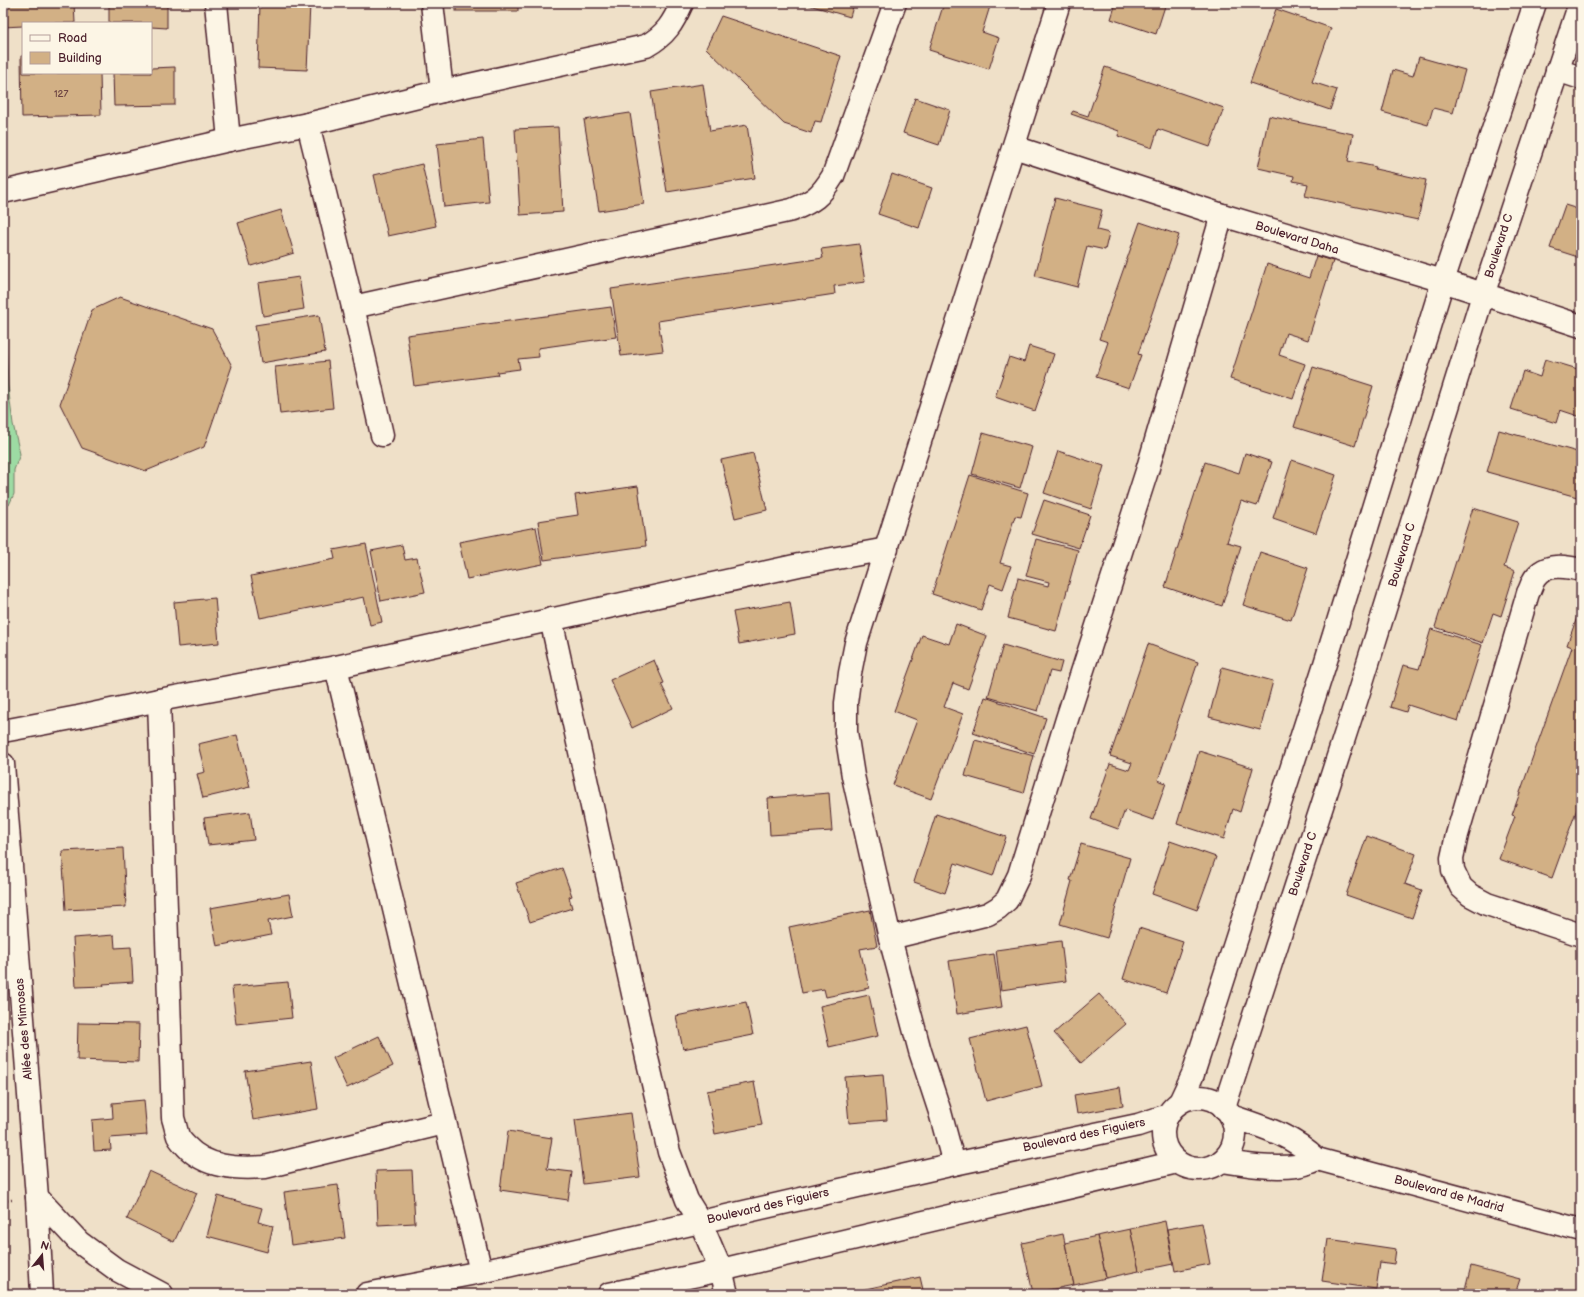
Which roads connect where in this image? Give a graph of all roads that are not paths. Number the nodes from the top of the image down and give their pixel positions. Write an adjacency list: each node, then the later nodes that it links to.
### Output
1 (216, 3): 12 (street)
2 (432, 3): 10 (street)
3 (682, 3): 10 (street)
4 (895, 3): 18 (street)
5 (1059, 3): 13 (street)
6 (1535, 3): 16 (street)
7 (1580, 3): 8 (street, Boulevard C)
8 (1557, 70): 9 (street); 17 (street, Boulevard C)
9 (1581, 78)
10 (442, 91): 11 (street)
11 (308, 124): 12 (street); 18 (street)
12 (229, 140): 14 (street)
13 (1014, 147): 15 (street, Boulevard Daha); 21 (street)
14 (3, 192)
15 (1222, 215): 16 (street, Boulevard Daha); 29 (street)
16 (1443, 281): 17 (street, Boulevard Daha); 30 (street)
17 (1483, 295): 19 (street, Boulevard Daha); 31 (street, Boulevard C)
18 (353, 307): 20 (street)
19 (1581, 326)
20 (382, 435)
21 (887, 549): 23 (street); 29 (street)
22 (1581, 570): 28 (street)
23 (551, 619): 24 (street); 38 (street)
24 (336, 667): 25 (street); 32 (street)
25 (159, 700): 26 (street); 32 (street)
26 (3, 731)
27 (3, 764): 37 (street, Allée des Mimosas)
28 (1581, 934)
29 (890, 938): 36 (street)
30 (1174, 1109): 31 (street); 35 (street); 36 (street, Boulevard des Figuiers)
31 (1227, 1112): 33 (street, Boulevard de Madrid); 34 (street)
32 (444, 1123): 41 (street)
33 (1317, 1160): 34 (street); 39 (street, Boulevard de Madrid)
34 (1222, 1161): 35 (street)
35 (1177, 1162): 40 (street)
36 (954, 1164): 38 (street, Boulevard des Figuiers)
37 (37, 1197): 42 (street, Allée des Mimosas); 43 (street)
38 (700, 1221): 40 (street); 41 (street, Boulevard des Figuiers)
39 (1581, 1230)
40 (721, 1270): 45 (street); 46 (street)
41 (481, 1272): 44 (street, Boulevard des Figuiers)
42 (42, 1294)
43 (162, 1294)
44 (368, 1294)
45 (609, 1294)
46 (727, 1294)

